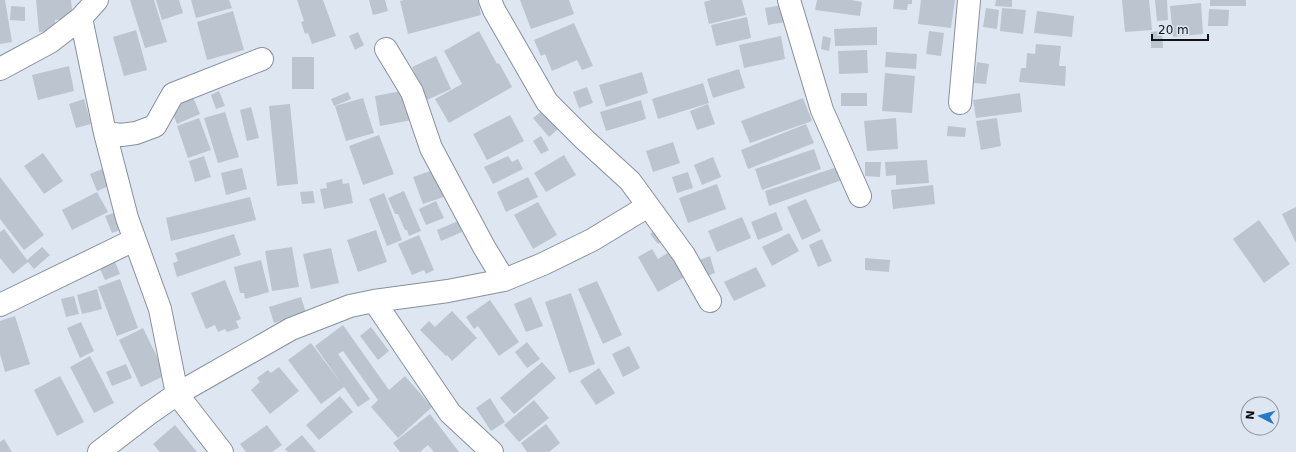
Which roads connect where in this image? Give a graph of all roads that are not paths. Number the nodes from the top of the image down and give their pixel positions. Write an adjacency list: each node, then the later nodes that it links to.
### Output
1 (97, 0): 5 (street)
2 (490, 0): 12 (street)
3 (789, 0): 11 (street)
4 (969, 0): 9 (street)
5 (81, 18): 8 (street); 10 (street)
6 (386, 49): 14 (street)
7 (262, 59): 10 (street)
8 (0, 69)
9 (960, 104)
10 (105, 133): 13 (street)
11 (860, 196)
12 (648, 206): 14 (street); 16 (street)
13 (134, 240): 17 (street); 18 (street)
14 (504, 280): 15 (street)
15 (374, 301): 18 (street); 21 (street)
16 (710, 301)
17 (0, 305)
18 (176, 394): 19 (street); 20 (street)
19 (99, 452)
20 (222, 452)
21 (492, 452)

